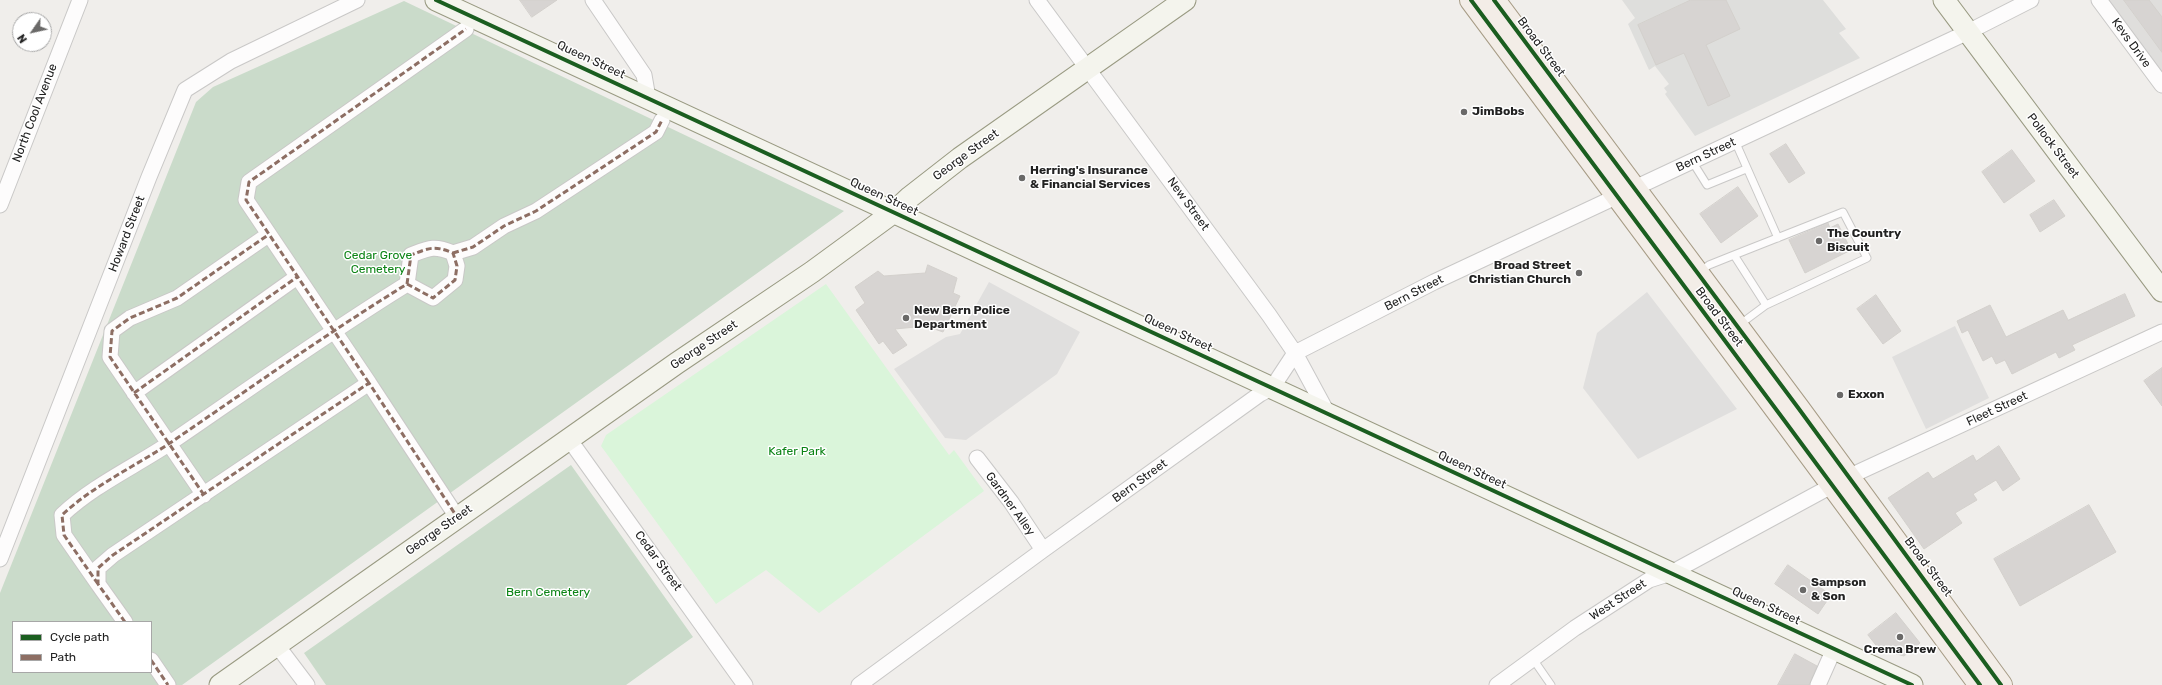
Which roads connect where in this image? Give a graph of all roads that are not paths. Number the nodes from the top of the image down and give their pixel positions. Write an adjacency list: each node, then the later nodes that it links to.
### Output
1 (80, 0): 22 (street, North Cool Avenue)
2 (357, 0): 48 (street, Howard Street)
3 (436, 0): 16 (street, Queen Street)
4 (593, 0): 16 (street)
5 (1037, 0): 14 (street, New Street)
6 (1185, 0): 14 (street, George Street)
7 (1471, 0): 21 (main road, Broad Street)
8 (1494, 0): 21 (main road, Broad Street)
9 (1944, 0): 13 (street, Pollock Street)
10 (2031, 0): 13 (street, Bern Street)
11 (2099, 0): 15 (street, Kevs Drive)
12 (466, 29): 24 (street)
13 (1968, 32): 18 (street, Bern Street); 31 (street, Pollock Street)
14 (1088, 69): 23 (street, George Street); 36 (street, New Street)
15 (2162, 85)
16 (648, 98): 23 (street, Queen Street)
17 (662, 120): 26 (street)
18 (1735, 141): 19 (street, Bern Street); 20 (lane)
19 (1692, 161): 20 (lane); 21 (street, Bern Street)
20 (1746, 169): 25 (lane)
21 (1625, 192): 28 (main road, Broad Street); 36 (street, Bern Street); 44 (main road, Broad Street)
22 (0, 205)
23 (894, 212): 38 (street, Queen Street); 41 (street, George Street)
24 (268, 235): 29 (street); 39 (street)
25 (1778, 238): 27 (lane); 32 (lane)
26 (453, 253): 30 (street); 30 (street)
27 (1734, 255): 28 (lane); 32 (lane)
28 (1697, 273): 33 (main road, Broad Street)
29 (297, 277): 34 (street); 39 (street)
30 (407, 284): 34 (street)
31 (2162, 291)
32 (1766, 305): 33 (lane)
33 (1737, 326): 44 (main road, Broad Street)
34 (333, 330): 37 (street); 42 (street)
35 (2162, 332): 44 (street, Fleet Street)
36 (1295, 353): 38 (street, Bern Street); 40 (street, New Street)
37 (369, 383): 45 (street); 46 (street)
38 (1272, 388): 40 (street, Queen Street); 47 (street, Bern Street)
39 (134, 393): 42 (street)
40 (1328, 414): 49 (street, Queen Street)
41 (569, 439): 46 (street, George Street); 60 (street, Cedar Street)
42 (169, 444): 45 (street); 50 (street)
43 (977, 458): 47 (street, Gardner Alley)
44 (1840, 481): 49 (street, West Street); 65 (main road, Broad Street); 66 (main road, Broad Street)
45 (204, 495): 50 (street)
46 (457, 517): 52 (street, George Street)
47 (1043, 550): 61 (street, Bern Street)
48 (0, 559)
49 (1671, 573): 53 (street, Queen Street); 54 (street, West Street)
50 (98, 584): 51 (street)
51 (124, 621)
52 (276, 644): 58 (street, George Street); 59 (street)
53 (1834, 649): 56 (street, Queen Street); 64 (street)
54 (1533, 659): 62 (street, West Street); 63 (lane)
55 (152, 661): 57 (street)
56 (1908, 684)
57 (168, 685)
58 (220, 685)
59 (307, 685)
60 (745, 685)
61 (859, 685)
62 (1497, 685)
63 (1551, 685)
64 (1818, 685)
65 (1980, 685)
66 (2002, 685)

